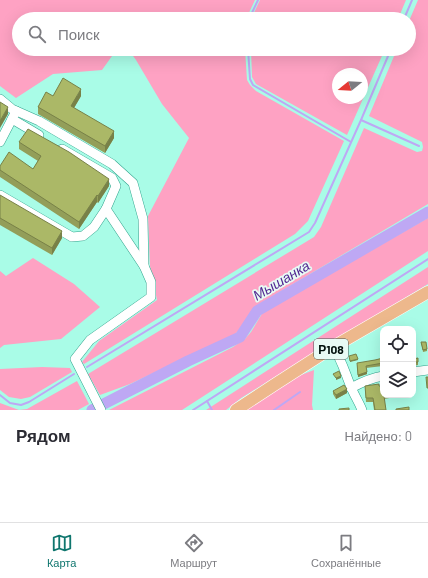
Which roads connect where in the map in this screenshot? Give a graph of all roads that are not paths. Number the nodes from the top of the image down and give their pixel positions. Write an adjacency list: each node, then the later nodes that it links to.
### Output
1 (0, 99): 2 (street)
2 (14, 115): 3 (street); 5 (street); 6 (street)
3 (0, 142)
4 (0, 195): 5 (street)
5 (106, 209): 6 (street)
6 (144, 266): 13 (street)
7 (428, 292): 8 (main road, Р108)
8 (333, 347): 12 (street); 14 (main road, Р108)
9 (428, 370): 10 (street)
10 (416, 372)
11 (380, 377): 12 (street)
12 (351, 388): 15 (street)
13 (101, 410)
14 (236, 410)
15 (362, 410)

